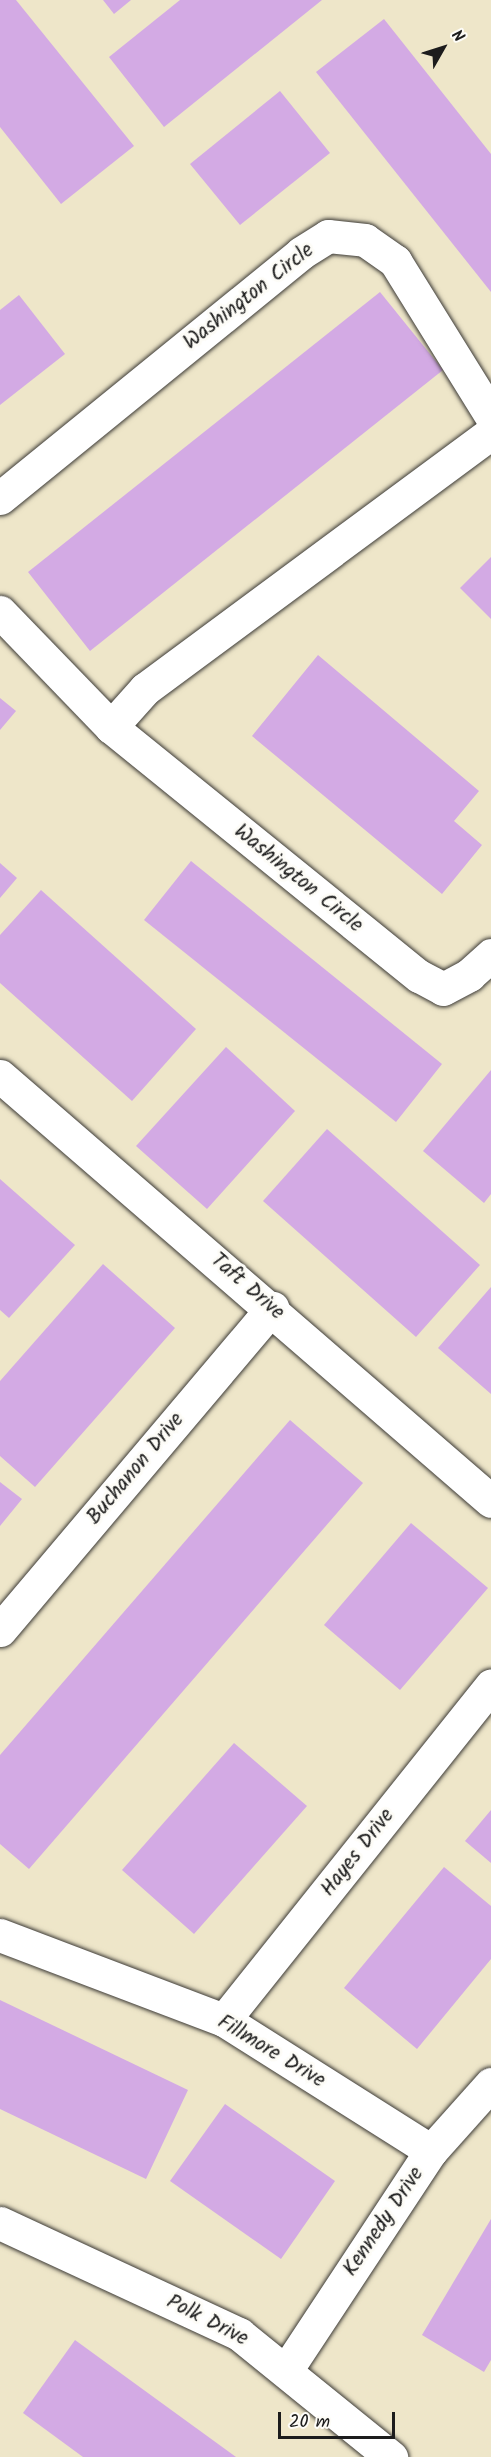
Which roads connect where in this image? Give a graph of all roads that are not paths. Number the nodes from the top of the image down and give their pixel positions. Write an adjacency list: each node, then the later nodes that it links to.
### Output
1 (491, 416): 3 (street, Washington Circle)
2 (491, 433): 5 (street)
3 (0, 498)
4 (0, 612): 5 (street, Washington Circle)
5 (111, 727): 6 (street, Washington Circle)
6 (491, 955)
7 (0, 1076): 8 (street, Taft Drive)
8 (272, 1308): 9 (street, Taft Drive); 10 (street, Buchanon Drive)
9 (491, 1501)
10 (0, 1630)
11 (491, 1685): 13 (street, Hayes Drive)
12 (0, 1935): 13 (street, Fillmore Drive)
13 (224, 2020): 15 (street, Fillmore Drive)
14 (491, 2084): 15 (street, Kennedy Drive)
15 (431, 2151): 17 (street, Kennedy Drive)
16 (0, 2223): 17 (street, Polk Drive)
17 (287, 2369): 18 (street, Polk Drive)
18 (391, 2457)

